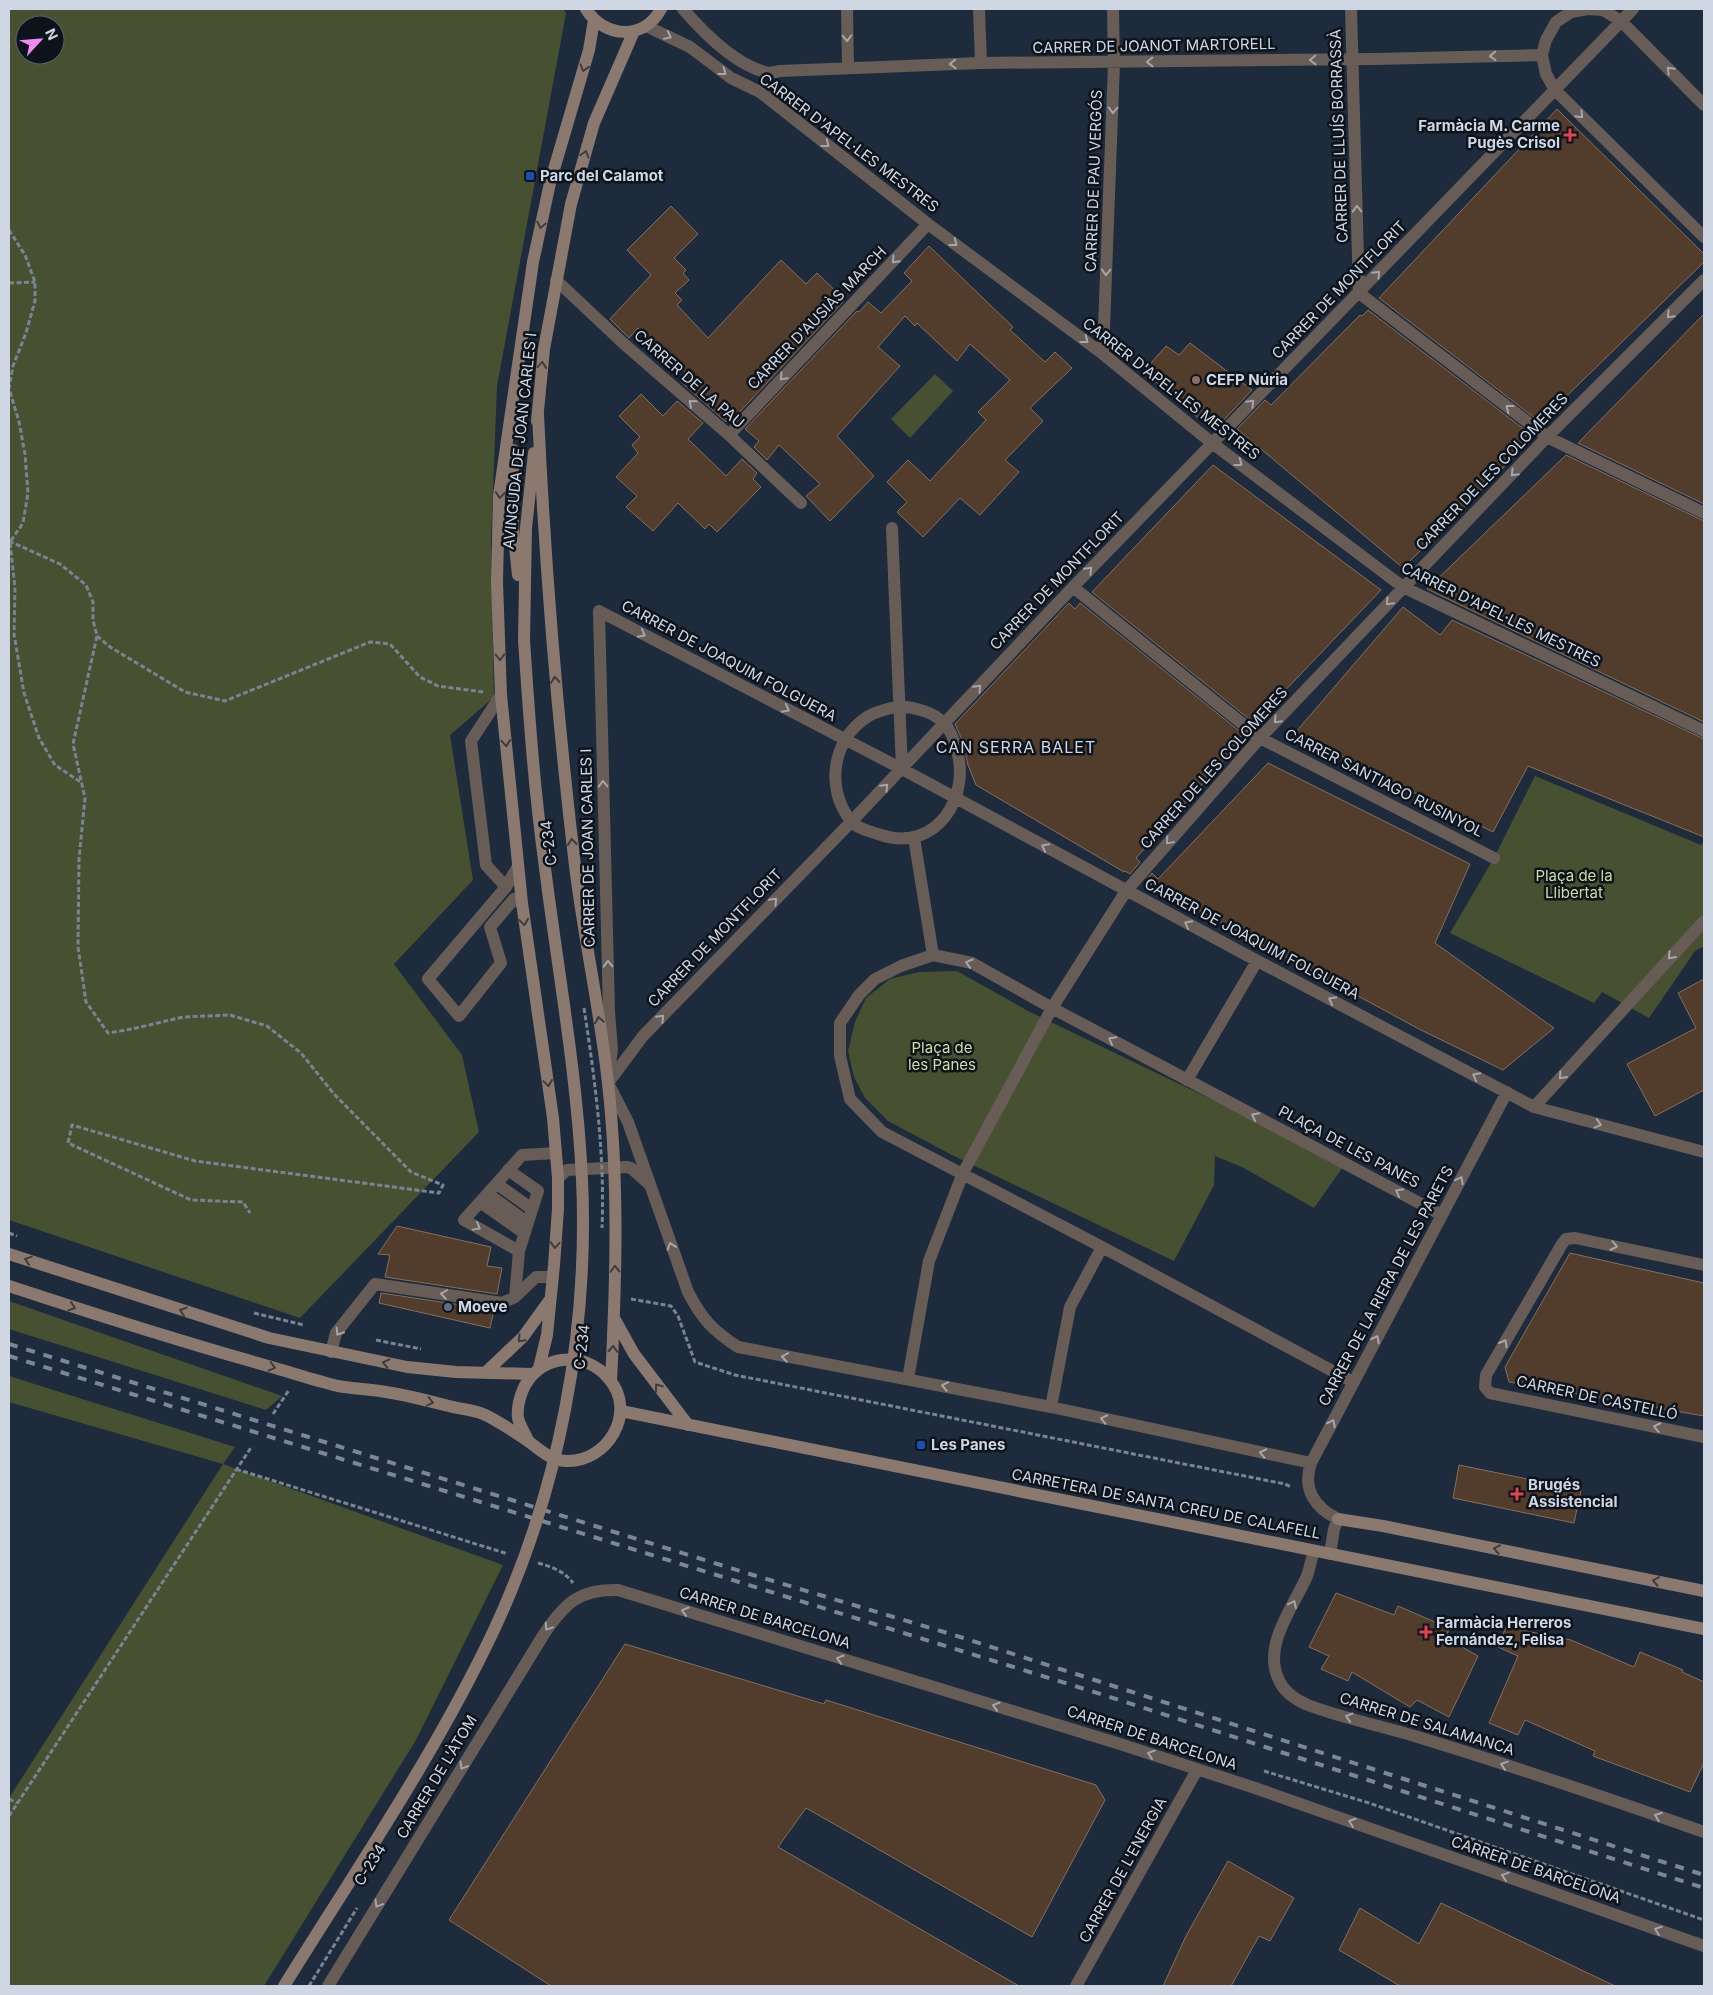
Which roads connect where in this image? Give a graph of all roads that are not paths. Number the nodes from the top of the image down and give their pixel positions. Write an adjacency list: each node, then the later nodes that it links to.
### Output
1 (586, 9): 10 (street)
2 (662, 9): 12 (street, AVINGUDA DE JOAN CARLES I)
3 (683, 9): 18 (street)
4 (847, 9): 17 (street, one-way to 17)
5 (979, 9): 16 (street)
6 (1113, 9): 15 (street, CARRER DE PAU VERGÓS)
7 (1351, 9): 14 (street, CARRER DE LLUÍS BORRASSÀ)
8 (1588, 9): 11 (street); 13 (street)
9 (1632, 9): 11 (street, CARRER DE MONTFLORIT)
10 (594, 20): 12 (street); 28 (street, AVINGUDA DE JOAN CARLES I, one-way to 28)
11 (1621, 21): 19 (street, CARRER DE MONTFLORIT); 21 (street, one-way to 11)
12 (640, 28): 20 (street, CARRER D'APEL·LES MESTRES, one-way to 20); 24 (street, AVINGUDA DE JOAN CARLES I, one-way to 12)
13 (1542, 55): 14 (street, CARRER DE JOANOT MARTORELL, one-way to 14); 19 (street)
14 (1352, 59): 15 (street, CARRER DE JOANOT MARTORELL, one-way to 15); 26 (street, CARRER DE LLUÍS BORRASSÀ, one-way to 14)
15 (1114, 62): 16 (street, CARRER DE JOANOT MARTORELL); 27 (street, CARRER DE PAU VERGÓS, one-way to 27)
16 (981, 64): 17 (street, CARRER DE JOANOT MARTORELL, one-way to 17)
17 (848, 68): 18 (street, CARRER DE JOANOT MARTORELL)
18 (766, 73): 20 (street)
19 (1555, 90): 23 (street, one-way to 23); 26 (street, CARRER DE MONTFLORIT, one-way to 19)
20 (760, 92): 22 (street, CARRER D'APEL·LES MESTRES, one-way to 22)
21 (1704, 105)
22 (928, 224): 27 (street, CARRER D'APEL·LES MESTRES, one-way to 27); 30 (street, CARRER D'AUSIÀS MARCH, one-way to 30)
23 (1704, 237)
24 (556, 280): 29 (street, AVINGUDA DE JOAN CARLES I, one-way to 24); 30 (street, CARRER DE LA PAU, one-way to 24)
25 (1704, 280): 31 (street, CARRER DE LES COLOMERES, one-way to 31)
26 (1359, 293): 31 (street, one-way to 26); 32 (street, CARRER DE MONTFLORIT, one-way to 26)
27 (1103, 354): 32 (street, CARRER D'APEL·LES MESTRES)
28 (513, 412): 39 (street, AVINGUDA DE JOAN CARLES I); 40 (street, AVINGUDA DE JOAN CARLES I, one-way to 40)
29 (538, 414): 39 (street, AVINGUDA DE JOAN CARLES I); 60 (street, one-way to 29)
30 (729, 434): 33 (street, CARRER DE LA PAU)
31 (1547, 437): 34 (street); 37 (street, CARRER DE LES COLOMERES, one-way to 37)
32 (1212, 443): 36 (street, CARRER DE MONTFLORIT, one-way to 32); 37 (street, CARRER D'APEL·LES MESTRES, one-way to 37)
33 (801, 503)
34 (1704, 513)
35 (892, 528): 41 (street)
36 (1072, 587): 42 (street, CARRER DE MONTFLORIT, one-way to 36); 44 (street, CARRER SANTIAGO RUSINYOL)
37 (1403, 588): 43 (street, CARRER D'APEL·LES MESTRES); 44 (street, CARRER DE LES COLOMERES, one-way to 44)
38 (599, 611): 45 (street, CARRER DE JOAQUIM FOLGUERA, one-way to 45); 60 (street, CARRER DE JOAN CARLES I, one-way to 38)
39 (524, 640): 105 (street, C-234, bridge)
40 (501, 695): 51 (street, AVINGUDA DE JOAN CARLES I, one-way to 51); 52 (street)
41 (899, 706): 42 (street); 45 (street); 46 (street)
42 (944, 724): 46 (street, CARRER DE MONTFLORIT); 47 (street)
43 (1704, 731)
44 (1260, 738): 50 (street, CARRER SANTIAGO RUSINYOL); 53 (street, CARRER DE LES COLOMERES, one-way to 53)
45 (844, 739): 46 (street, CARRER DE JOAQUIM FOLGUERA); 48 (street)
46 (902, 769): 47 (street, CARRER DE JOAQUIM FOLGUERA); 48 (street, CARRER DE MONTFLORIT, one-way to 46)
47 (956, 799): 49 (street); 53 (street, CARRER DE JOAQUIM FOLGUERA, one-way to 47)
48 (851, 822): 49 (street); 60 (street, CARRER DE MONTFLORIT, one-way to 48)
49 (914, 838): 56 (street)
50 (1494, 858)
51 (518, 868): 52 (street); 54 (street, AVINGUDA DE JOAN CARLES I)
52 (506, 887): 54 (street)
53 (1126, 890): 57 (street, CARRER DE JOAQUIM FOLGUERA, one-way to 53); 58 (street, CARRER DE LES COLOMERES)
54 (522, 903): 64 (street, AVINGUDA DE JOAN CARLES I, one-way to 64)
55 (1704, 920): 62 (street, one-way to 62)
56 (933, 955): 58 (street, PLAÇA DE LES PANES, one-way to 56); 67 (street)
57 (1257, 961): 59 (street); 61 (street, CARRER DE JOAQUIM FOLGUERA, one-way to 57)
58 (1052, 1008): 59 (street, PLAÇA DE LES PANES, one-way to 58); 67 (street, CARRER DE LES COLOMERES)
59 (1187, 1080): 73 (street, PLAÇA DE LES PANES, one-way to 59)
60 (608, 1083): 65 (street); 70 (street)
61 (1507, 1092): 62 (street, CARRER DE JOAQUIM FOLGUERA); 73 (street, CARRER DE LA RIERA DE LES PARETS, one-way to 61)
62 (1534, 1107): 63 (street, CARRER DE JOAQUIM FOLGUERA, one-way to 63)
63 (1704, 1152)
64 (556, 1153): 66 (street); 68 (street, AVINGUDA DE JOAN CARLES I)
65 (614, 1166): 68 (street); 70 (street); 83 (street, one-way to 65)
66 (508, 1170): 69 (street); 72 (street)
67 (963, 1173): 75 (street); 87 (street, CARRER DE LES COLOMERES)
68 (558, 1178): 79 (street, AVINGUDA DE JOAN CARLES I, one-way to 79)
69 (497, 1184): 71 (street); 72 (street)
70 (650, 1186): 87 (street, one-way to 70)
71 (484, 1198): 74 (street); 76 (street, one-way to 76)
72 (532, 1209): 74 (street)
73 (1442, 1215): 89 (street, CARRER DE LA RIERA DE LES PARETS, one-way to 73)
74 (526, 1228): 76 (street)
75 (1102, 1247): 89 (street); 90 (street)
76 (519, 1251): 81 (street)
77 (9, 1254): 84 (street, one-way to 77)
78 (1704, 1265): 93 (street, CARRER DE CASTELLÓ, one-way to 78)
79 (552, 1277): 81 (street); 82 (street, AVINGUDA DE JOAN CARLES I)
80 (9, 1286): 94 (street, one-way to 94)
81 (515, 1297): 84 (street, one-way to 84)
82 (550, 1300): 85 (street, AVINGUDA DE JOAN CARLES I); 86 (street, one-way to 86)
83 (614, 1318): 88 (street, one-way to 83); 92 (street, one-way to 83)
84 (331, 1352): 86 (street, one-way to 84)
85 (536, 1371): 86 (street); 88 (street); 94 (street)
86 (486, 1372)
87 (908, 1379): 90 (street, one-way to 87)
88 (611, 1380): 91 (street)
89 (1353, 1382): 95 (street, CARRER DE LA RIERA DE LES PARETS, one-way to 89)
90 (1051, 1407): 95 (street, one-way to 90)
91 (621, 1411): 92 (street, CARRETERA DE SANTA CREU DE CALAFELL); 94 (street)
92 (688, 1425): 97 (street, CARRETERA DE SANTA CREU DE CALAFELL)
93 (1704, 1437)
94 (529, 1442)
95 (1311, 1463): 96 (street, CARRER DE LA RIERA DE LES PARETS)
96 (1338, 1519): 98 (street); 99 (street, one-way to 96)
97 (1314, 1551): 98 (street, CARRETERA DE SANTA CREU DE CALAFELL); 103 (street, CARRER DE SALAMANCA, one-way to 97)
98 (1330, 1554): 101 (street, CARRETERA DE SANTA CREU DE CALAFELL)
99 (1704, 1591)
100 (583, 1595): 102 (street, CARRER DE BARCELONA, one-way to 100); 106 (street, CARRER DE L'ÀTOM, one-way to 106)
101 (1704, 1629)
102 (1197, 1770): 104 (street, CARRER DE BARCELONA, one-way to 102); 107 (street, CARRER DE L'ENERGIA)
103 (1704, 1832)
104 (1704, 1946)
105 (284, 1986)
106 (328, 1986)
107 (1076, 1986)

